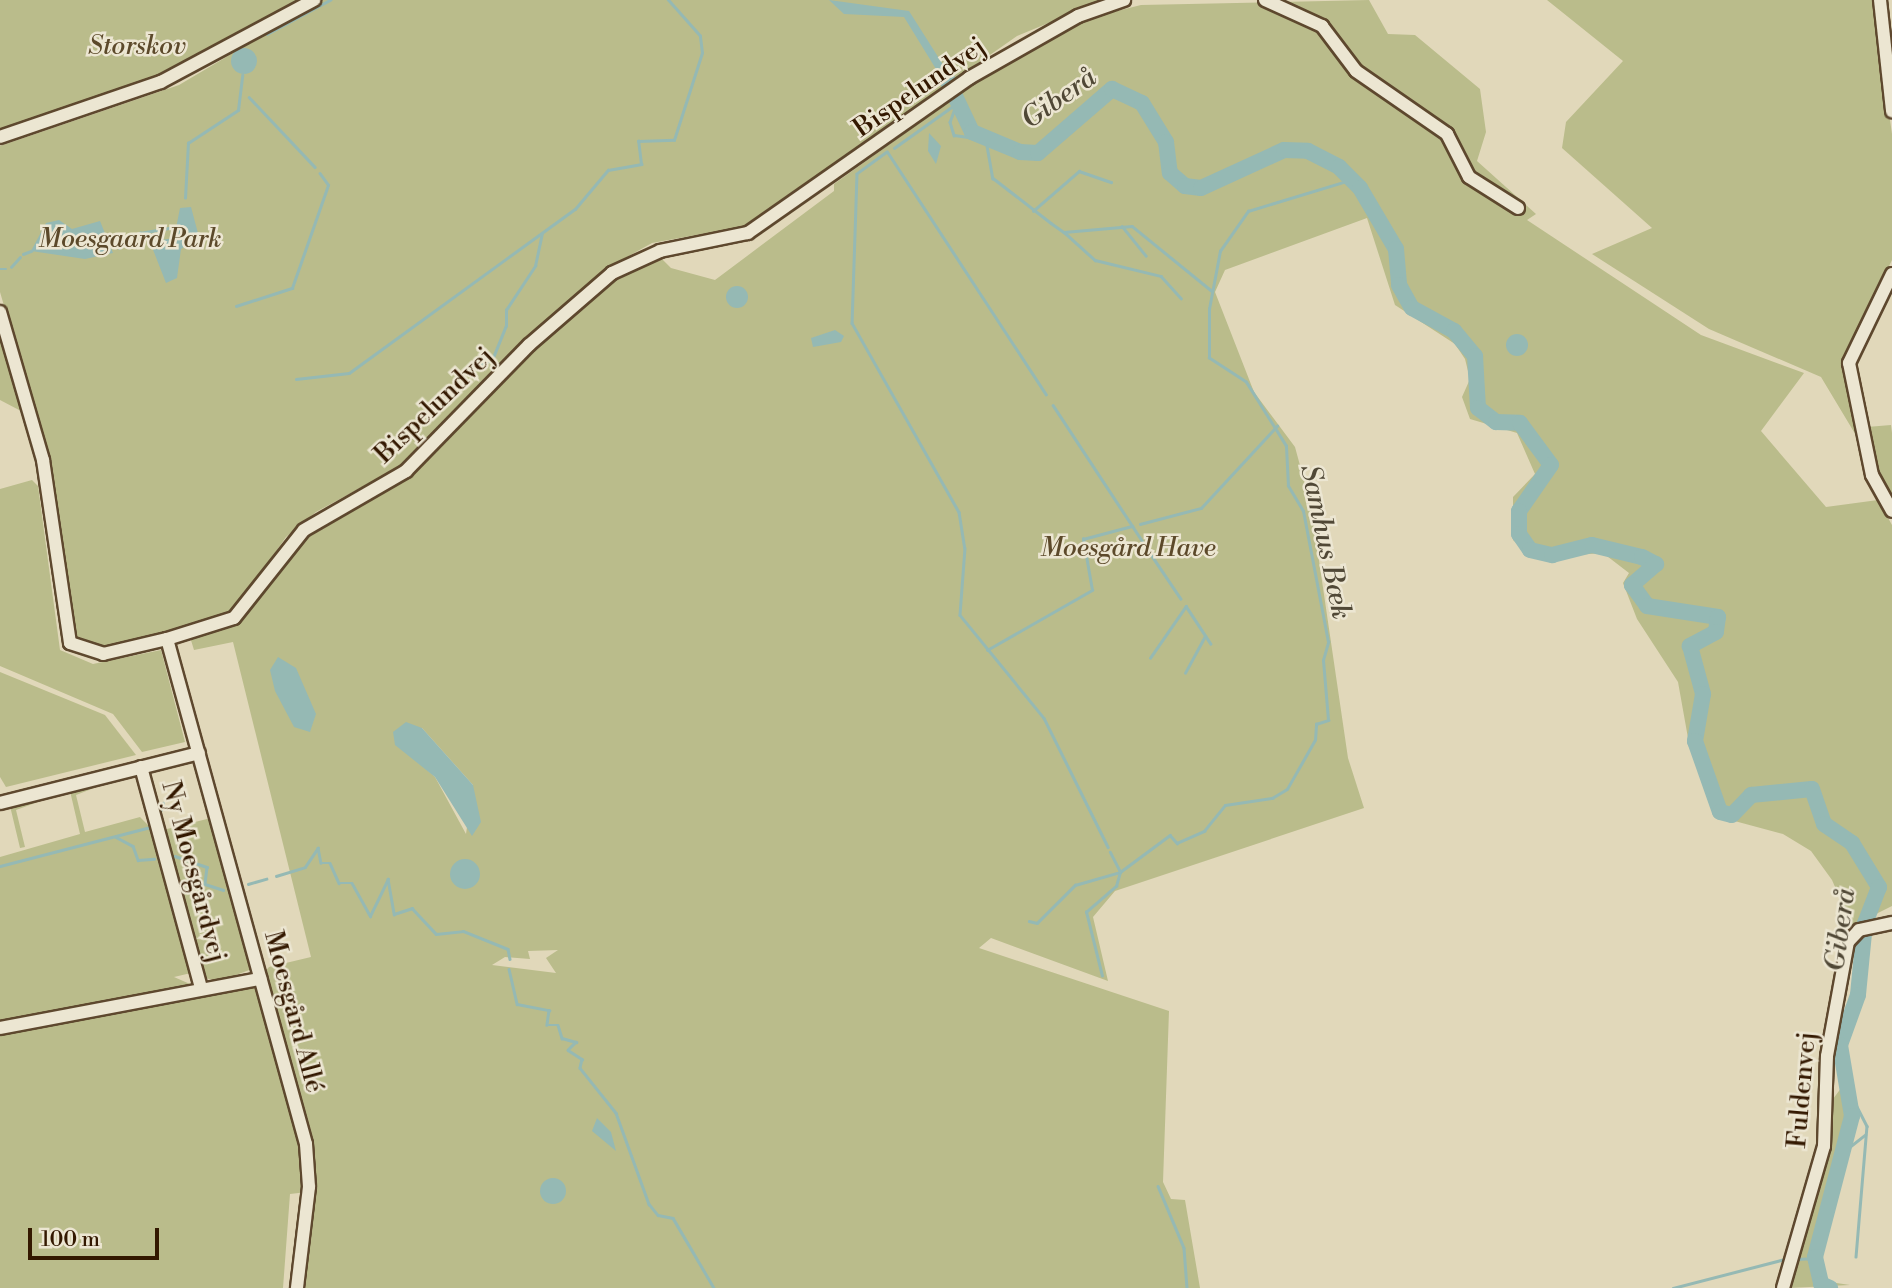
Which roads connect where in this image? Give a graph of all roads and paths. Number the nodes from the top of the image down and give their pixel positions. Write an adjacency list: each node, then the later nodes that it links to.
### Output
1 (314, 0): 6 (street)
2 (1125, 0): 11 (street, Bispelundvej)
3 (1265, 0): 7 (street)
4 (1880, 0): 5 (street)
5 (1892, 111)
6 (0, 137)
7 (1518, 208)
8 (1892, 274): 10 (street)
9 (0, 312): 11 (street, Bispelundvej)
10 (1892, 512)
11 (167, 639): 12 (street, Moesgård Allé)
12 (199, 752): 13 (street); 16 (street, Moesgård Allé)
13 (141, 767): 14 (street); 17 (street, Ny Moesgårdvej)
14 (0, 803)
15 (1892, 923): 20 (street, Fuldenvej)
16 (260, 979): 17 (street, Ny Moesgårdvej); 19 (street, Moesgård Allé)
17 (201, 988): 18 (street, Ny Moesgårdvej)
18 (0, 1028)
19 (297, 1288)
20 (1783, 1288)

